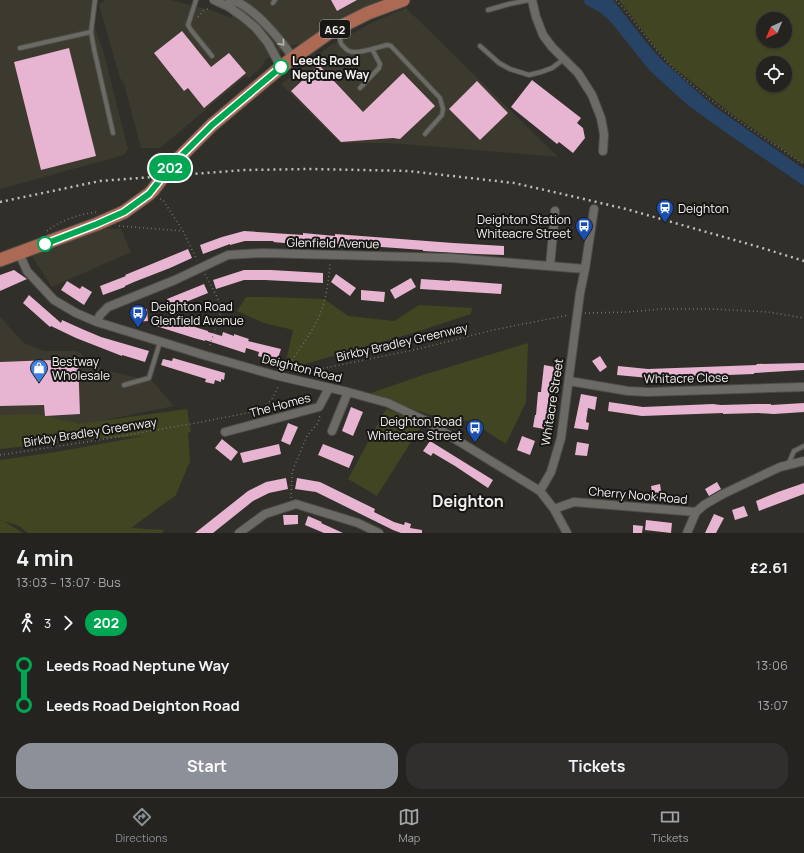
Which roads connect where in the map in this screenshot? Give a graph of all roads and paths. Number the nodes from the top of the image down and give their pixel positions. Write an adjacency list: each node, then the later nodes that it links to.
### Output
1 (95, 0): 13 (lane)
2 (196, 0): 17 (lane)
3 (230, 0): 7 (street)
4 (403, 0): 11 (main road, A62)
5 (531, 0): 9 (lane); 19 (street)
6 (616, 0): 25 (path)
7 (243, 2): 12 (street); 18 (street, one-way to 18)
8 (213, 4): 10 (path); 12 (street)
9 (488, 10)
10 (198, 17)
11 (344, 25): 16 (lane); 18 (main road, A62)
12 (253, 26): 20 (street)
13 (92, 32): 15 (lane); 22 (lane)
14 (480, 46): 19 (lane)
15 (20, 48)
16 (372, 49): 21 (lane); 23 (lane)
17 (212, 56)
18 (293, 58): 20 (main road, A62)
19 (564, 59): 24 (street)
20 (281, 67): 26 (main road, A62, bridge)
21 (360, 88)
22 (113, 133)
23 (425, 134)
24 (604, 151)
25 (804, 164)
26 (151, 192): 30 (path); 31 (main road, A62)
27 (594, 209): 36 (street)
28 (555, 211): 34 (street)
29 (115, 225): 30 (path)
30 (183, 231): 35 (path)
31 (18, 254): 33 (main road, A62); 39 (street, Deighton Road)
32 (326, 254): 34 (street, Glenfield Avenue); 35 (street, Glenfield Avenue); 42 (path)
33 (0, 260)
34 (550, 266): 36 (street, Glenfield Avenue)
35 (200, 268): 39 (street, Glenfield Avenue); 41 (path)
36 (585, 268): 37 (street, Whitacre Street)
37 (578, 313): 38 (path, Birkby Bradley Greenway); 43 (path, Birkby Bradley Greenway); 44 (street, Whitacre Street)
38 (804, 318)
39 (97, 322): 40 (street, Deighton Road)
40 (160, 342): 41 (street, Deighton Road); 45 (lane)
41 (207, 356): 42 (street, Deighton Road)
42 (274, 375): 43 (street, Deighton Road)
43 (285, 377): 47 (street, Deighton Road); 53 (path, Birkby Bradley Greenway)
44 (569, 381): 46 (street, Whitacre Close); 56 (street, Whitacre Street)
45 (124, 385)
46 (804, 387)
47 (329, 388): 48 (street, Deighton Road); 49 (street, The Homes)
48 (348, 392): 51 (street); 56 (street, Deighton Road)
49 (319, 408): 50 (street, The Homes); 57 (path)
50 (225, 432)
51 (332, 432)
52 (804, 446): 55 (lane)
53 (0, 455)
54 (804, 461): 55 (street, Cherry Nook Road)
55 (788, 465): 59 (street, Cherry Nook Road)
56 (540, 491): 58 (street, Deighton Road)
57 (291, 506): 60 (street); 61 (street)
58 (554, 509): 59 (street, Cherry Nook Road); 62 (street, Deighton Road)
59 (696, 512): 63 (street)
60 (245, 531)
61 (379, 533)
62 (567, 533)
63 (687, 533)

